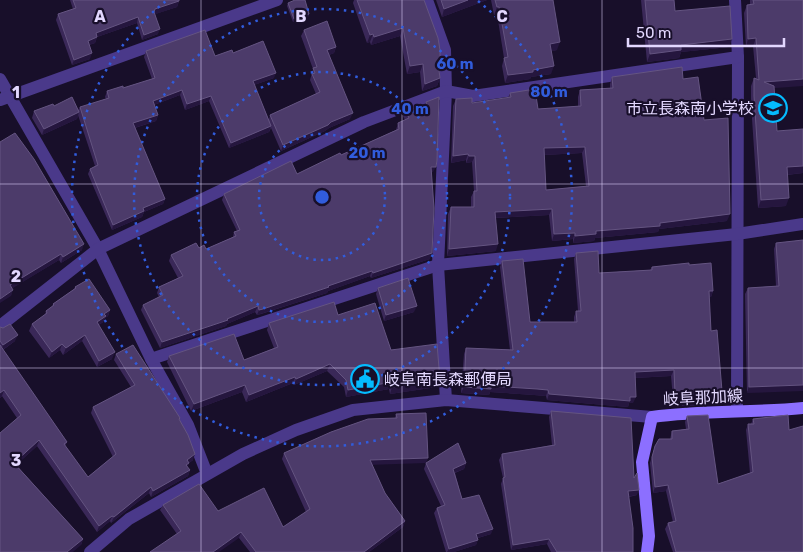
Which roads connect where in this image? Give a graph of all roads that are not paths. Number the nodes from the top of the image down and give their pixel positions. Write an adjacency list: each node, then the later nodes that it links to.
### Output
1 (277, 0): 7 (street)
2 (427, 0): 6 (street)
3 (735, 0): 4 (street)
4 (738, 57): 6 (street); 9 (street)
5 (0, 79): 7 (street)
6 (446, 91): 10 (street); 11 (street)
7 (5, 98): 10 (street)
8 (803, 224): 9 (street)
9 (737, 234): 11 (street); 16 (street)
10 (98, 249): 12 (street); 13 (street)
11 (438, 265): 13 (street); 14 (street)
12 (0, 326)
13 (151, 359): 18 (street)
14 (446, 400): 17 (street); 18 (street)
15 (803, 408): 16 (main road, 岐阜那加線)
16 (737, 411): 17 (main road, 岐阜那加線)
17 (652, 416): 20 (main road, 岐阜那加線)
18 (207, 474): 19 (street)
19 (90, 552)
20 (647, 552)

